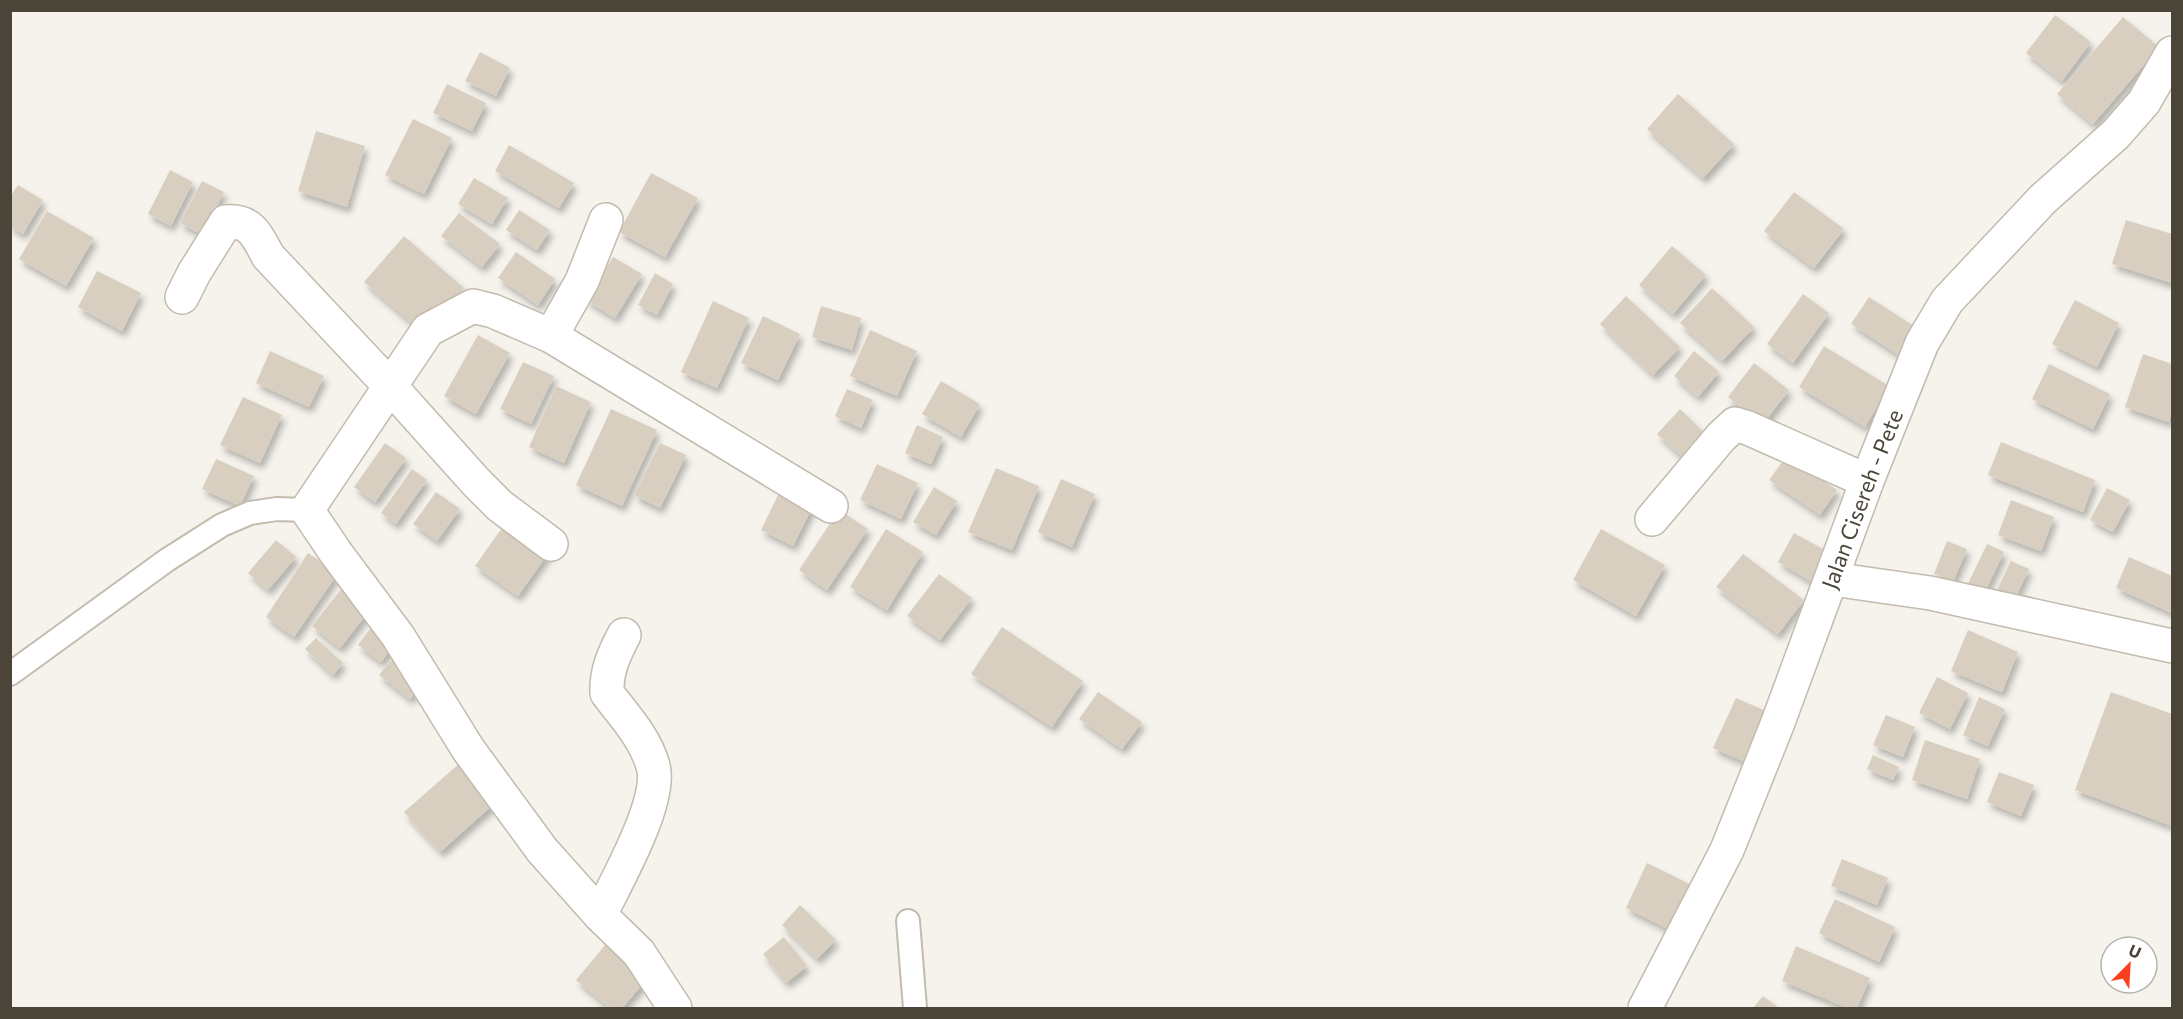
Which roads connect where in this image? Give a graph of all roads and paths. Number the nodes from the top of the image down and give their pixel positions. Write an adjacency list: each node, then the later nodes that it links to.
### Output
1 (2172, 53): 6 (street, Jalan Cisereh - Pete)
2 (606, 220): 4 (street)
3 (182, 297): 5 (street)
4 (551, 336): 5 (street); 7 (street)
5 (390, 386): 8 (street); 10 (street)
6 (1867, 482): 9 (street); 11 (street, Jalan Cisereh - Pete)
7 (831, 506)
8 (307, 510): 14 (lane); 15 (street)
9 (1652, 519)
10 (551, 544)
11 (1832, 579): 13 (street); 19 (street, Jalan Cisereh - Pete)
12 (624, 635): 15 (street)
13 (2172, 646)
14 (10, 674)
15 (600, 915): 17 (street)
16 (908, 921): 18 (lane)
17 (675, 1008)
18 (915, 1008)
19 (1645, 1008)

